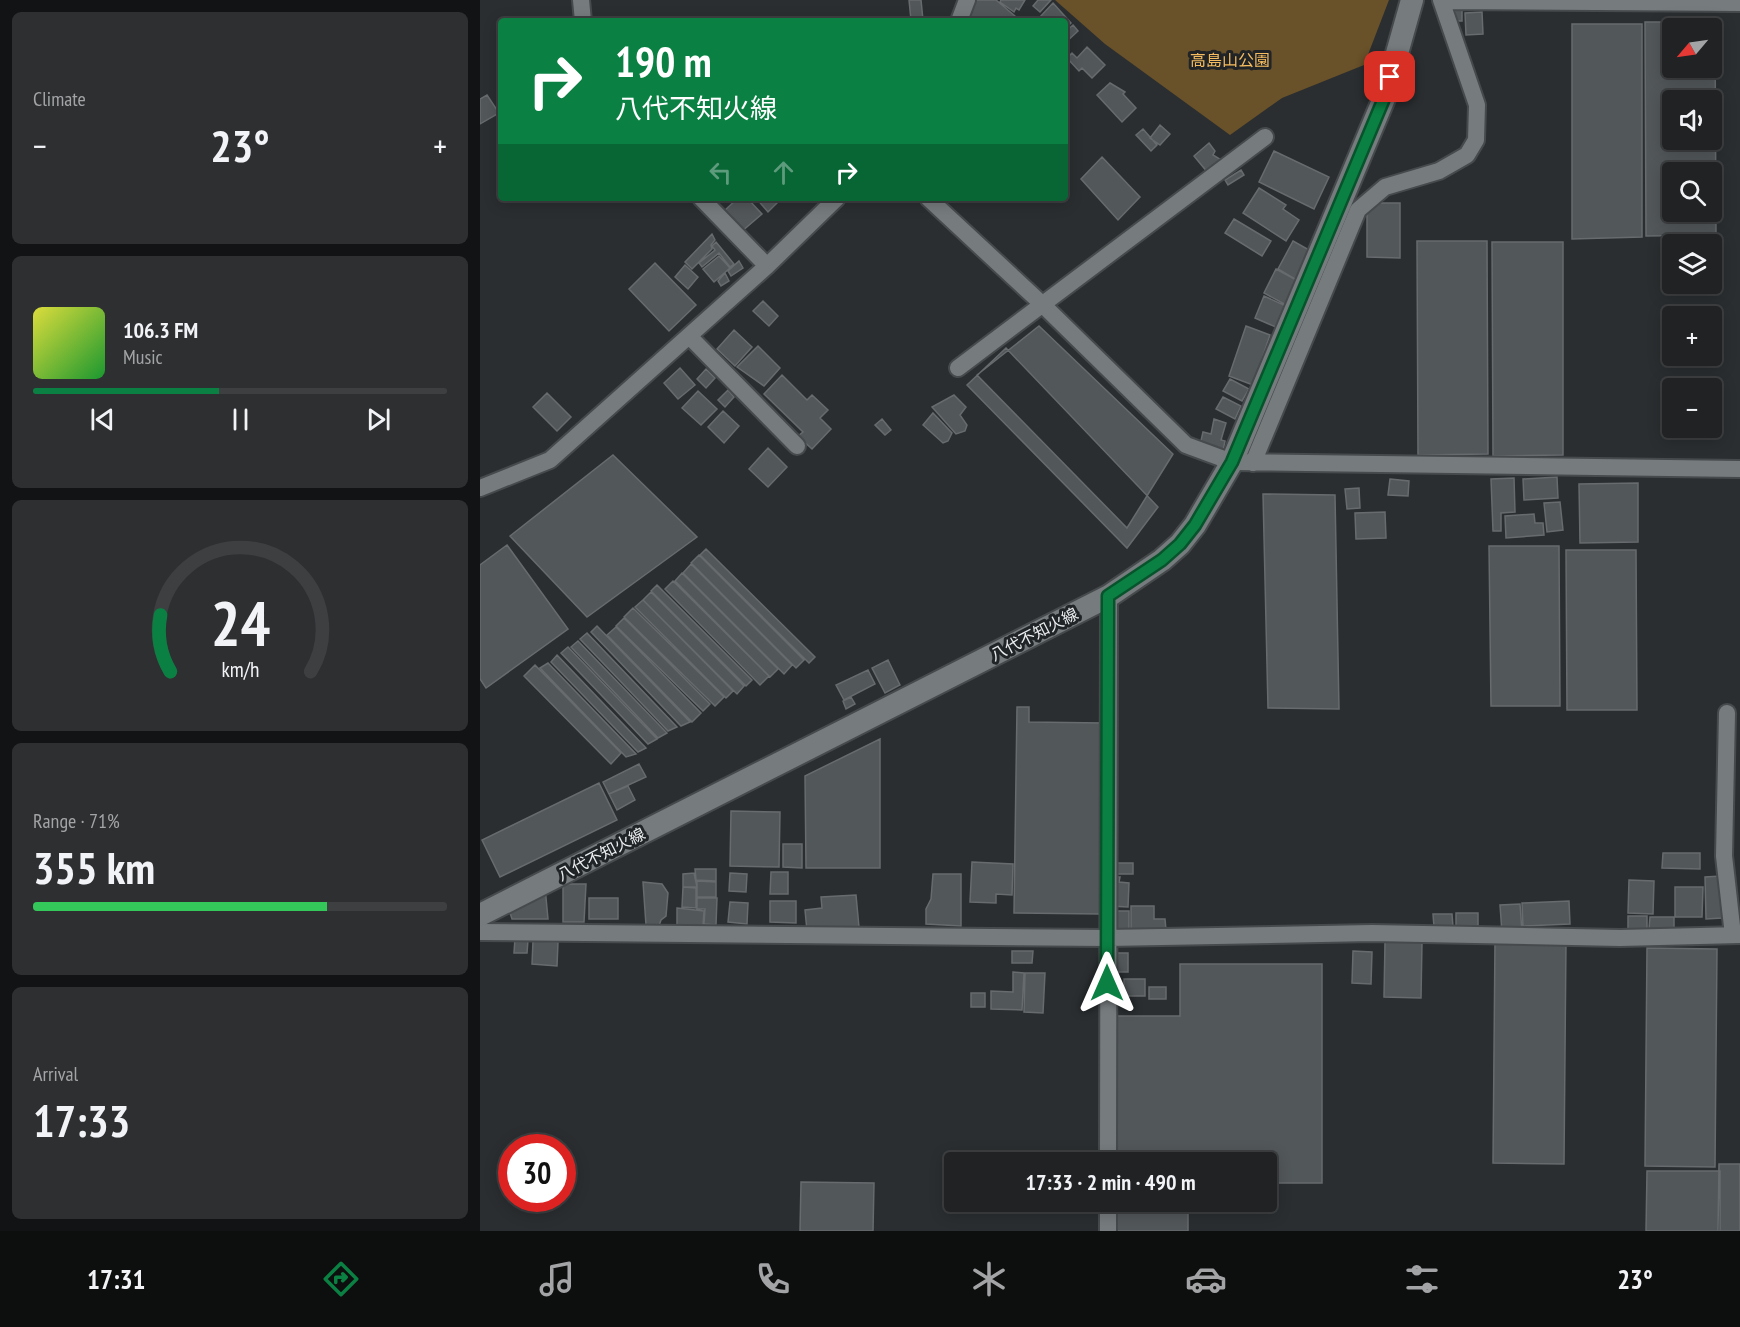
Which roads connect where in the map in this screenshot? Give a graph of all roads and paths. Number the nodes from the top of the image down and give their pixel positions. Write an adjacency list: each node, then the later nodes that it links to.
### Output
1 (581, 0): 6 (street)
2 (967, 0): 7 (street)
3 (1412, 0): 17 (main road, 八代不知火線)
4 (1442, 0): 5 (street); 17 (street)
5 (1740, 3)
6 (583, 18)
7 (960, 18)
8 (1265, 137): 13 (street)
9 (704, 201): 12 (street)
10 (834, 201): 12 (street)
11 (931, 201): 13 (street)
12 (767, 266): 14 (street)
13 (1042, 304): 15 (street); 17 (street)
14 (689, 336): 16 (street); 19 (street)
15 (958, 368)
16 (797, 446)
17 (1242, 463): 18 (street); 20 (main road, 八代不知火線)
18 (1740, 468)
19 (480, 488)
20 (1108, 596): 22 (main road, 八代不知火線); 25 (street)
21 (1727, 713): 24 (street)
22 (480, 915)
23 (480, 932): 25 (street)
24 (1736, 935): 25 (street)
25 (1107, 938): 26 (street)
26 (1108, 1152)
27 (1108, 1212): 28 (street)
28 (1108, 1231)

